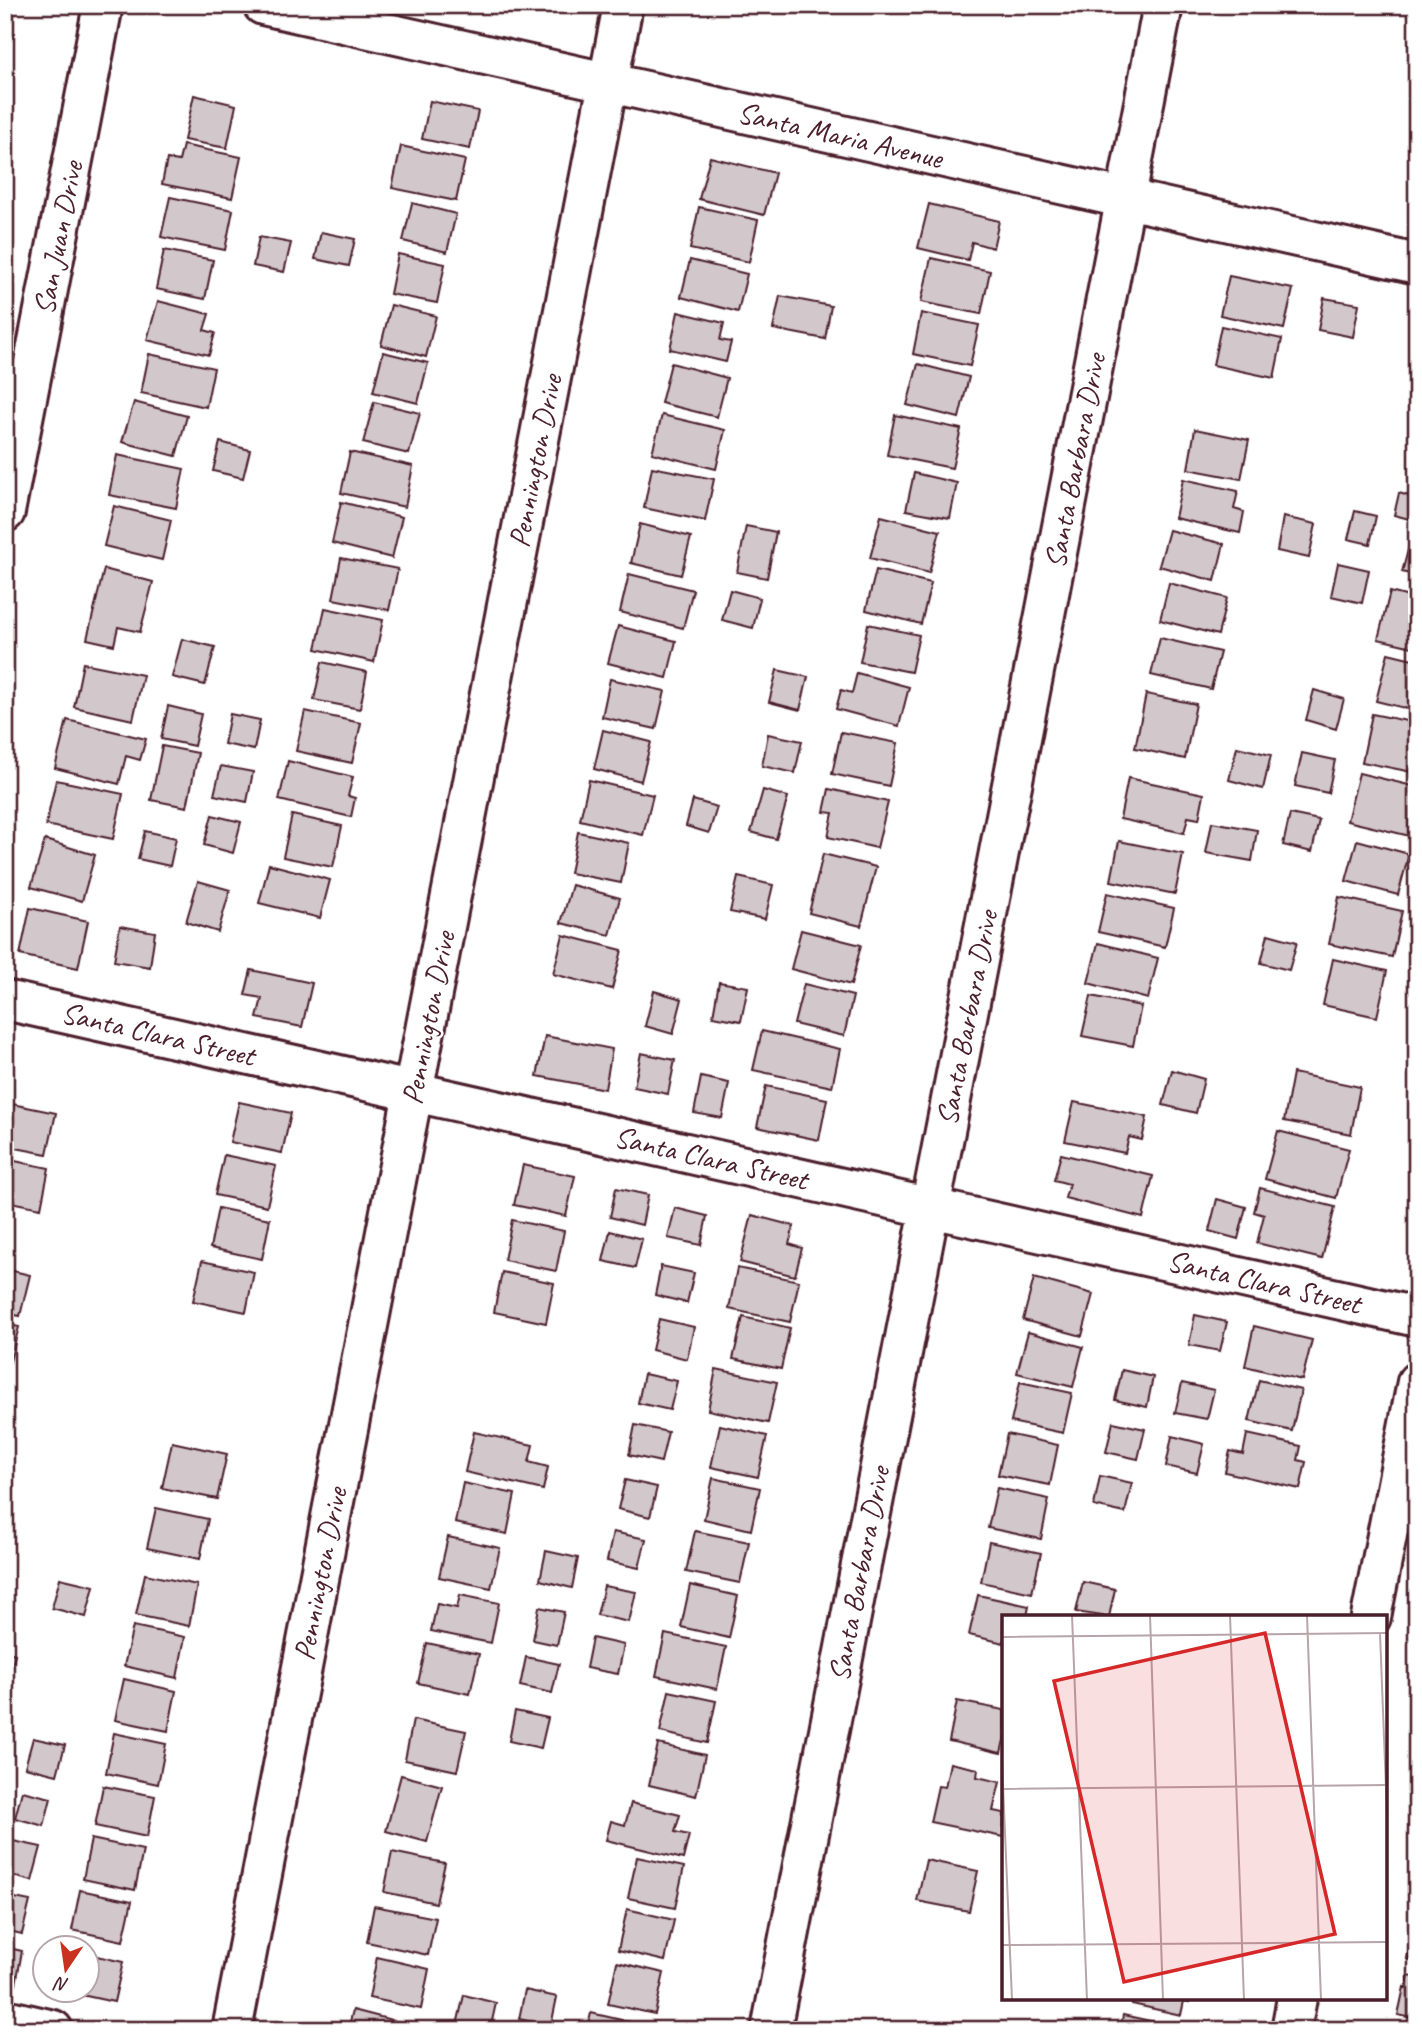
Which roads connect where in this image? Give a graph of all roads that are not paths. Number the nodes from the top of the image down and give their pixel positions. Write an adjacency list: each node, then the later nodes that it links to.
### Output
1 (103, 5): 8 (street, San Juan Drive)
2 (263, 5): 5 (street, Santa Maria Avenue)
3 (623, 5): 5 (street, Pennington Drive)
4 (1163, 5): 6 (street, Santa Barbara Drive)
5 (608, 83): 6 (street, Santa Maria Avenue); 10 (street, Pennington Drive)
6 (1125, 199): 7 (street, Santa Maria Avenue); 11 (street, Santa Barbara Drive)
7 (1417, 264)
8 (5, 512)
9 (5, 1000): 10 (street, Santa Clara Street)
10 (414, 1091): 11 (street, Santa Clara Street); 18 (street, Pennington Drive)
11 (931, 1207): 12 (street, Santa Clara Street); 19 (street, Santa Barbara Drive)
12 (1417, 1317)
13 (1417, 1382): 14 (street)
14 (1371, 1615)
15 (1297, 2000): 20 (street)
16 (5, 2019): 17 (street)
17 (53, 2030)
18 (232, 2030)
19 (771, 2030)
20 (1291, 2030)

